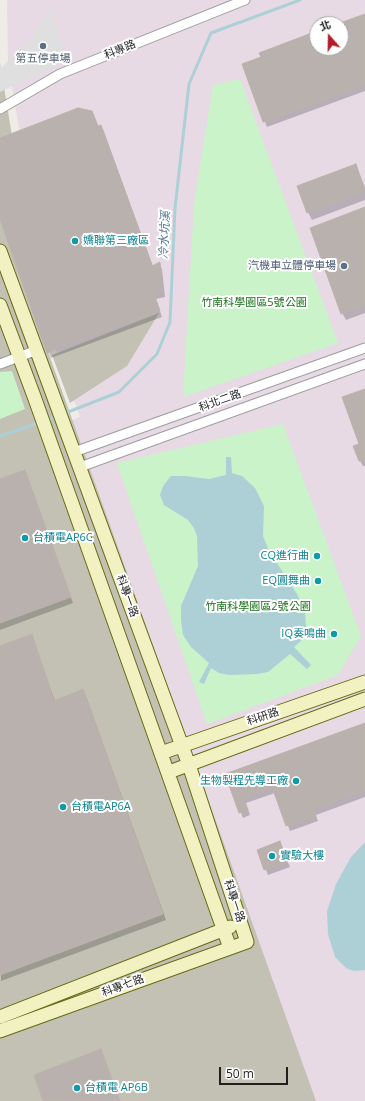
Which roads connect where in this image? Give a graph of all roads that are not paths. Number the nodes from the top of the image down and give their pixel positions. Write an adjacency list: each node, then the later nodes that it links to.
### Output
1 (245, 0): 2 (street, 科專路)
2 (0, 109)
3 (0, 251): 6 (street, 科專一路)
4 (0, 305): 7 (street, 科專一路)
5 (365, 348): 10 (street, 科北二路)
6 (37, 350): 7 (street); 10 (street, 科專一路)
7 (19, 356): 8 (street); 11 (street, 科專一路)
8 (0, 364)
9 (365, 364): 12 (street, 科北二路)
10 (74, 452): 11 (street); 12 (street, 科專一路)
11 (56, 458): 13 (street, 科專一路)
12 (80, 467): 13 (street); 16 (street, 科專一路)
13 (61, 473): 17 (street, 科專一路)
14 (365, 682): 16 (street, 科研路)
15 (365, 699): 18 (street, 科研路)
16 (182, 745): 17 (street, 科研路); 18 (street, 科專一路)
17 (161, 753): 19 (street, 科專一路)
18 (189, 765): 19 (street, 科研路); 20 (street, 科專一路)
19 (169, 772): 21 (street, 科專一路)
20 (241, 923): 21 (street, 科專七路); 22 (street, 科專一路)
21 (224, 930): 23 (street, 科專一路); 24 (street, 科專七路)
22 (247, 942): 23 (street, 科專七路)
23 (230, 948): 25 (street, 科專七路)
24 (0, 1017)
25 (0, 1031)

